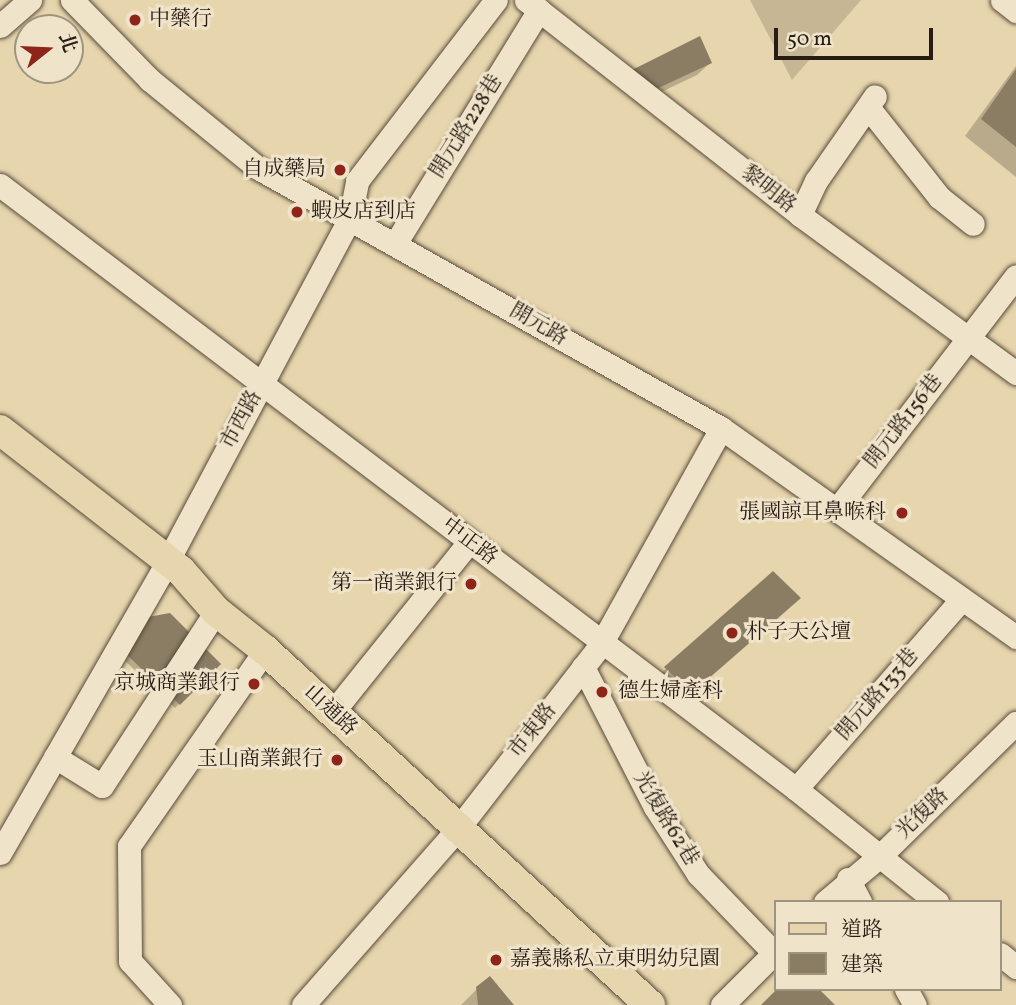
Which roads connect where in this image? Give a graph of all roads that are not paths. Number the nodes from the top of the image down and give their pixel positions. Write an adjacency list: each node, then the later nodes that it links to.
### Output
1 (30, 0): 7 (street)
2 (72, 0): 10 (street, 開元路)
3 (496, 0): 10 (street, 市西路)
4 (1002, 0): 6 (street)
5 (532, 5): 9 (street, 黎明路); 12 (street, 開元路228巷)
6 (1016, 10)
7 (0, 26)
8 (0, 185): 16 (street, 中正路)
9 (800, 215): 11 (street); 14 (street, 黎明路)
10 (350, 218): 12 (street, 開元路); 16 (street, 市西路)
11 (973, 224)
12 (395, 244): 17 (street, 開元路)
13 (1016, 276): 14 (street, 開元路156巷)
14 (971, 336): 15 (street, 黎明路); 19 (street, 開元路156巷)
15 (1016, 373)
16 (261, 384): 20 (street, 中正路); 21 (street, 市西路)
17 (721, 428): 19 (street, 開元路); 25 (street, 市東路)
18 (0, 430): 21 (main road, 山通路)
19 (838, 508): 22 (street, 開元路)
20 (470, 542): 25 (street, 中正路); 28 (street)
21 (166, 564): 23 (main road, 山通路); 30 (street, 市西路)
22 (960, 601): 24 (street, 開元路); 31 (street, 開元路133巷)
23 (216, 611): 26 (main road, 山通路); 30 (street)
24 (1016, 637)
25 (601, 644): 27 (street, 市東路); 31 (street, 中正路)
26 (265, 650): 28 (main road, 山通路); 43 (street)
27 (583, 667): 32 (street, 市東路); 39 (street, 光復路62巷)
28 (332, 713): 32 (main road, 山通路)
29 (1016, 723): 34 (street, 光復路)
30 (55, 757): 33 (street, 市西路)
31 (796, 789): 34 (street, 中正路)
32 (460, 827): 44 (street, 市東路); 45 (main road, 山通路)
33 (0, 853)
34 (881, 855): 35 (street, 光復路); 38 (street, 中正路)
35 (848, 879): 36 (street, 光復路); 37 (street)
36 (827, 900)
37 (859, 900)
38 (935, 900)
39 (774, 951)
40 (774, 953): 46 (street)
41 (1002, 956): 42 (street)
42 (1016, 967)
43 (170, 1005)
44 (303, 1005)
45 (650, 1005)
46 (722, 1005)

